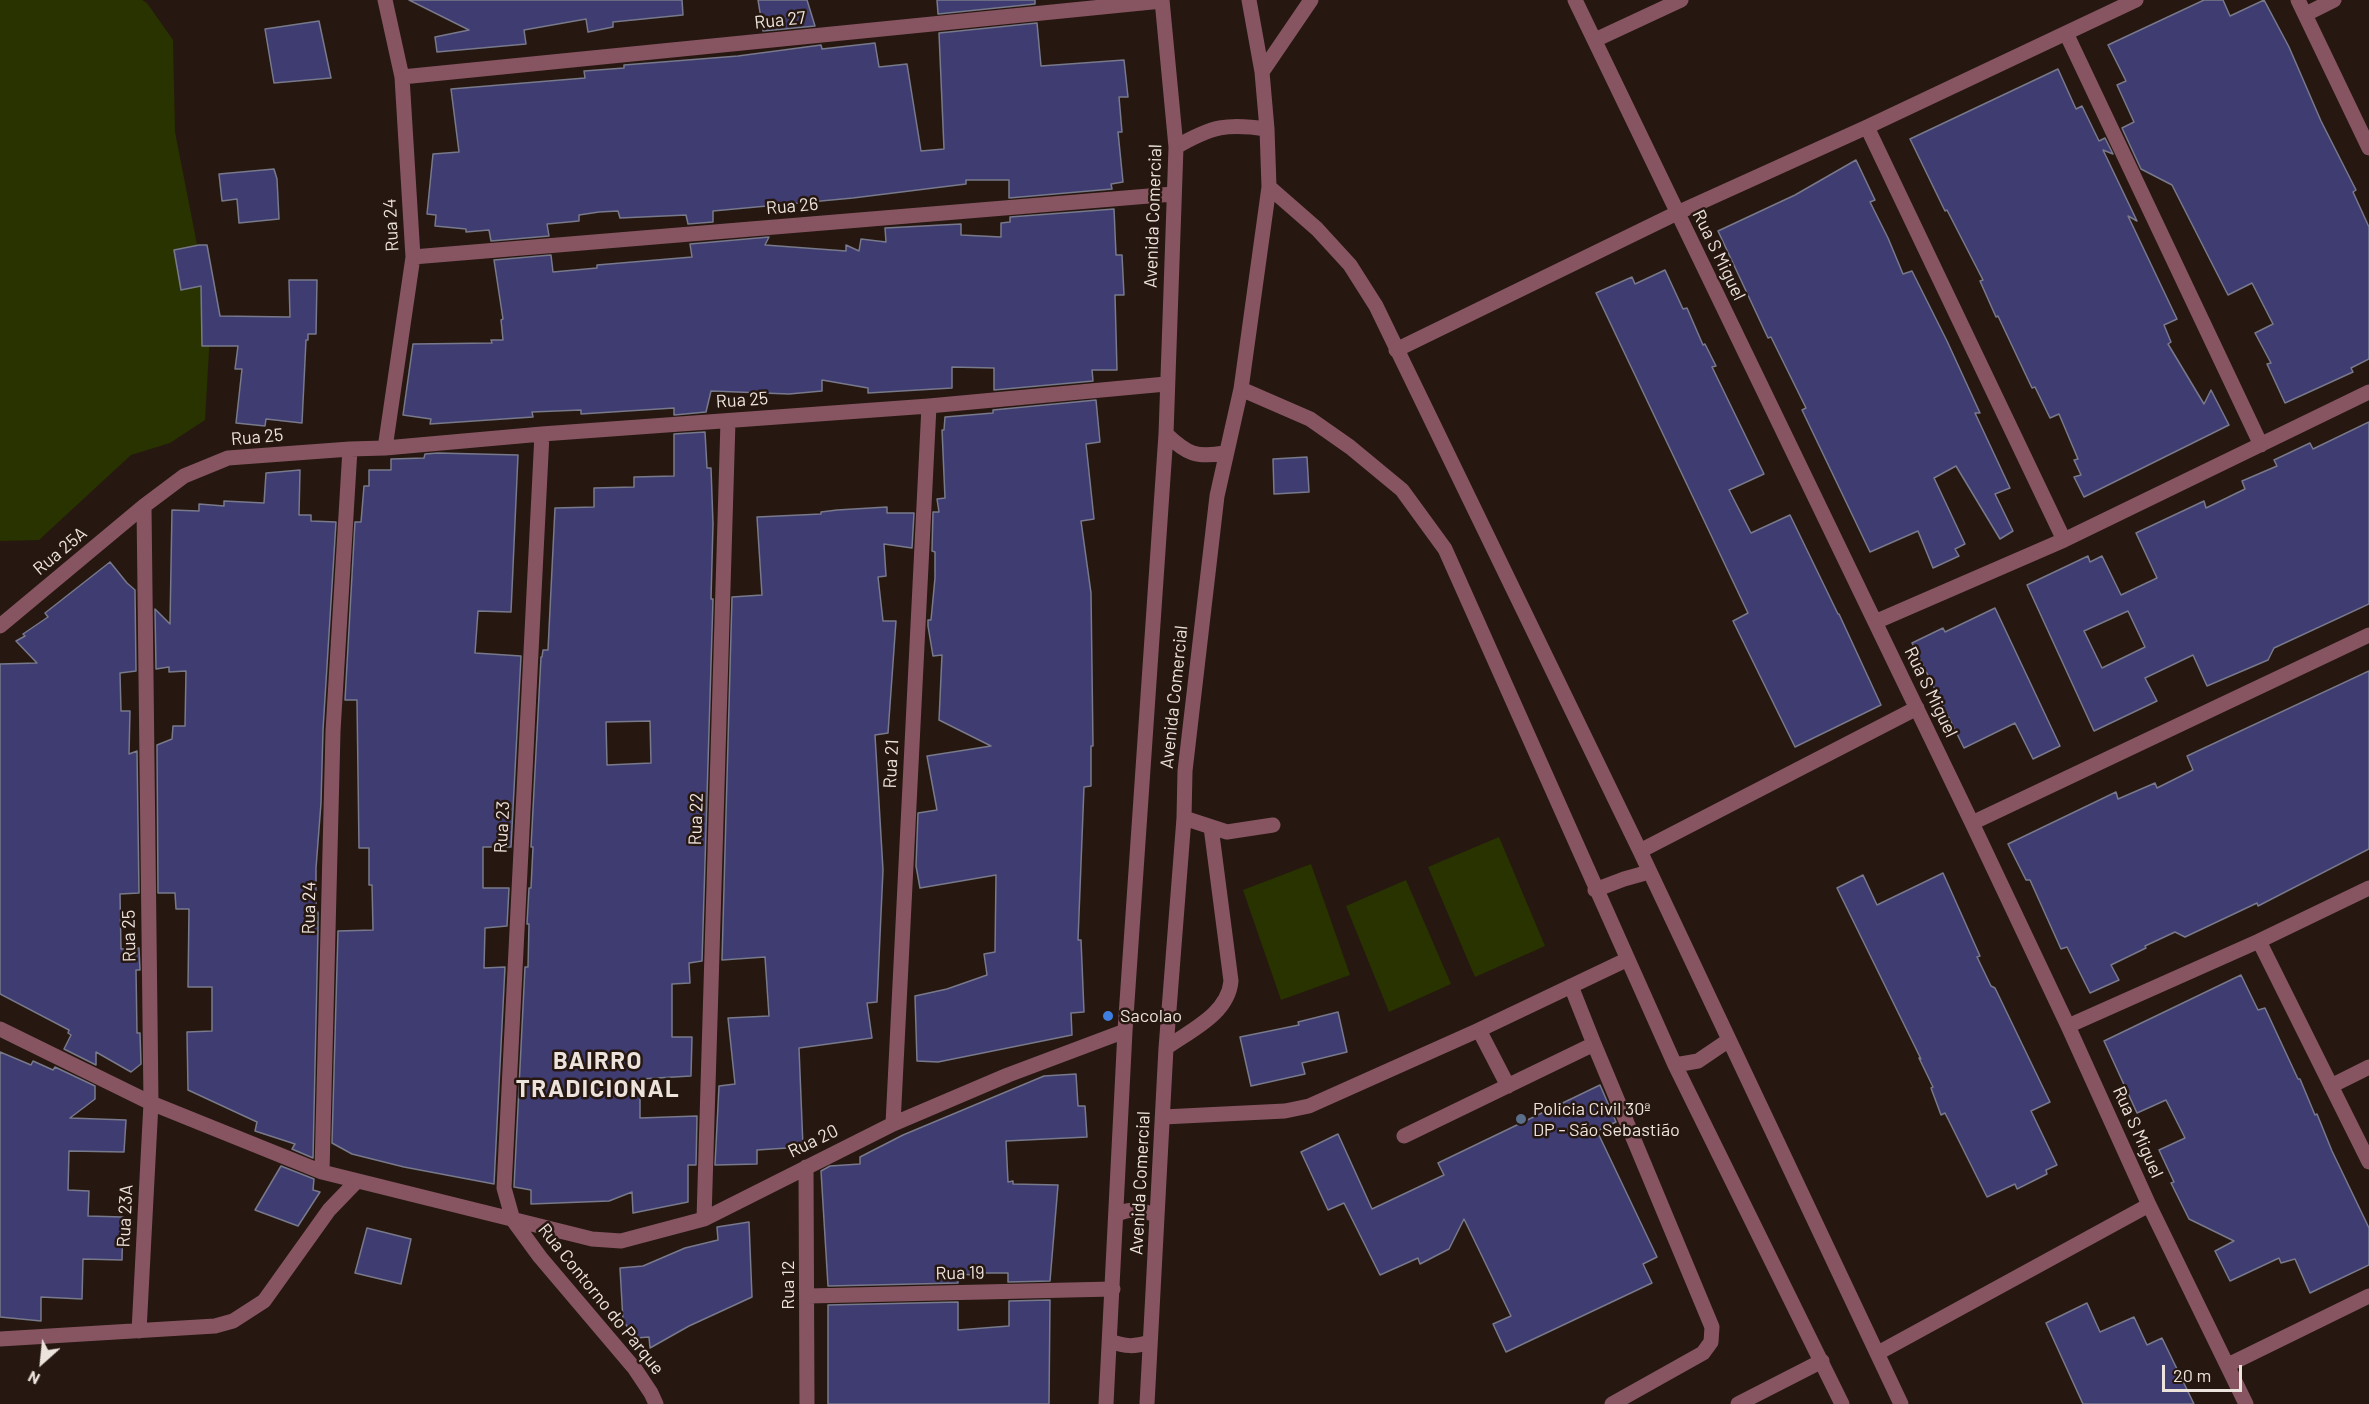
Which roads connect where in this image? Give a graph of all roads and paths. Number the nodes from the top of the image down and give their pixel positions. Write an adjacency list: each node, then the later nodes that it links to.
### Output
1 (370, 0): 10 (street)
2 (1249, 0): 14 (street, Avenida Comercial)
3 (1311, 0): 14 (street)
4 (1575, 0): 13 (street, Rua S Miguel)
5 (1681, 0): 13 (street)
6 (2136, 0): 12 (street)
7 (2298, 0): 11 (street)
8 (2334, 0): 11 (street)
9 (1162, 1): 15 (street, Rua 27); 18 (street, Avenida Comercial)
10 (386, 6): 15 (street, Rua 24)
11 (2306, 14): 19 (street)
12 (2066, 33): 16 (street); 32 (street)
13 (1594, 40): 22 (street, Rua S Miguel)
14 (1262, 72): 17 (street, Avenida Comercial)
15 (402, 77): 23 (street, Rua 24)
16 (1867, 127): 22 (street); 37 (street)
17 (1267, 129): 18 (street); 20 (street, Avenida Comercial)
18 (1176, 147): 21 (street, Avenida Comercial)
19 (2369, 148)
20 (1269, 187): 24 (street); 26 (street, Avenida Comercial)
21 (1173, 194): 23 (street, Rua 26); 25 (street, Avenida Comercial)
22 (1677, 213): 24 (street); 38 (street, Rua S Miguel)
23 (413, 257): 33 (street, Rua 24)
24 (1396, 350): 46 (street)
25 (1166, 384): 28 (street, Rua 25); 31 (street, Avenida Comercial)
26 (1241, 389): 35 (street, Avenida Comercial); 49 (street)
27 (2369, 392): 32 (street)
28 (929, 406): 29 (street, Rua 25); 66 (street, Rua 21)
29 (728, 421): 30 (street, Rua 25); 75 (street, Rua 22)
30 (542, 434): 33 (street, Rua 25); 76 (street, Rua 23)
31 (1166, 434): 35 (street); 56 (street, Avenida Comercial)
32 (2261, 445): 37 (street)
33 (385, 448): 34 (street, Rua 25)
34 (350, 449): 36 (street, Rua 25); 70 (street, Rua 24)
35 (1225, 453): 42 (street, Avenida Comercial)
36 (144, 506): 39 (street, Rua 25A); 64 (street, Rua 25)
37 (2064, 540): 38 (street)
38 (1875, 622): 41 (street, Rua S Miguel)
39 (0, 626)
40 (2369, 635): 43 (street)
41 (1917, 708): 43 (street, Rua S Miguel); 46 (street)
42 (1184, 818): 45 (street); 59 (street, Avenida Comercial)
43 (1972, 823): 53 (street, Rua S Miguel)
44 (1273, 825): 45 (street)
45 (1211, 827): 59 (street)
46 (1640, 851): 47 (street)
47 (1649, 872): 49 (street); 57 (street)
48 (2369, 888): 50 (street)
49 (1595, 890): 51 (street)
50 (2259, 941): 53 (street); 63 (street)
51 (1626, 960): 52 (street); 60 (street)
52 (1571, 986): 55 (street); 58 (street)
53 (2068, 1026): 72 (street, Rua S Miguel)
54 (0, 1029): 64 (street)
55 (1479, 1030): 62 (street); 65 (street)
56 (1125, 1031): 66 (street, Rua 20); 73 (street, Avenida Comercial)
57 (1729, 1040): 60 (street); 84 (street)
58 (1594, 1044): 62 (street); 91 (street)
59 (1166, 1048): 65 (street, Avenida Comercial)
60 (1675, 1065): 85 (street)
61 (2369, 1067): 63 (street)
62 (1508, 1086): 67 (street)
63 (2331, 1086): 68 (street)
64 (151, 1103): 70 (street); 80 (street, Rua 23A)
65 (1162, 1117): 74 (street, Avenida Comercial)
66 (893, 1124): 69 (street, Rua 20)
67 (1404, 1136)
68 (2369, 1162)
69 (806, 1167): 75 (street, Rua 20); 78 (street, Rua 12)
70 (322, 1172): 71 (street)
71 (356, 1182): 76 (street); 80 (street)
72 (2150, 1205): 84 (street); 86 (street, Rua S Miguel)
73 (1117, 1214): 74 (street); 77 (street, Avenida Comercial)
74 (1157, 1216): 83 (street, Avenida Comercial)
75 (704, 1219): 76 (street, Rua 20)
76 (513, 1220): 87 (street, Rua Contorno do Parque)
77 (1113, 1289): 78 (street, Rua 19); 82 (street, Avenida Comercial)
78 (808, 1296): 88 (street, Rua 12)
79 (2369, 1296): 86 (street)
80 (139, 1331): 81 (street)
81 (0, 1339)
82 (1110, 1341): 83 (street); 89 (street, Avenida Comercial)
83 (1150, 1342): 90 (street, Avenida Comercial)
84 (1878, 1353): 94 (street)
85 (1822, 1361): 92 (street); 93 (street)
86 (2228, 1365): 95 (street, Rua S Miguel)
87 (656, 1404)
88 (807, 1404)
89 (1106, 1404)
90 (1147, 1404)
91 (1612, 1404)
92 (1738, 1404)
93 (1842, 1404)
94 (1902, 1404)
95 (2246, 1404)

